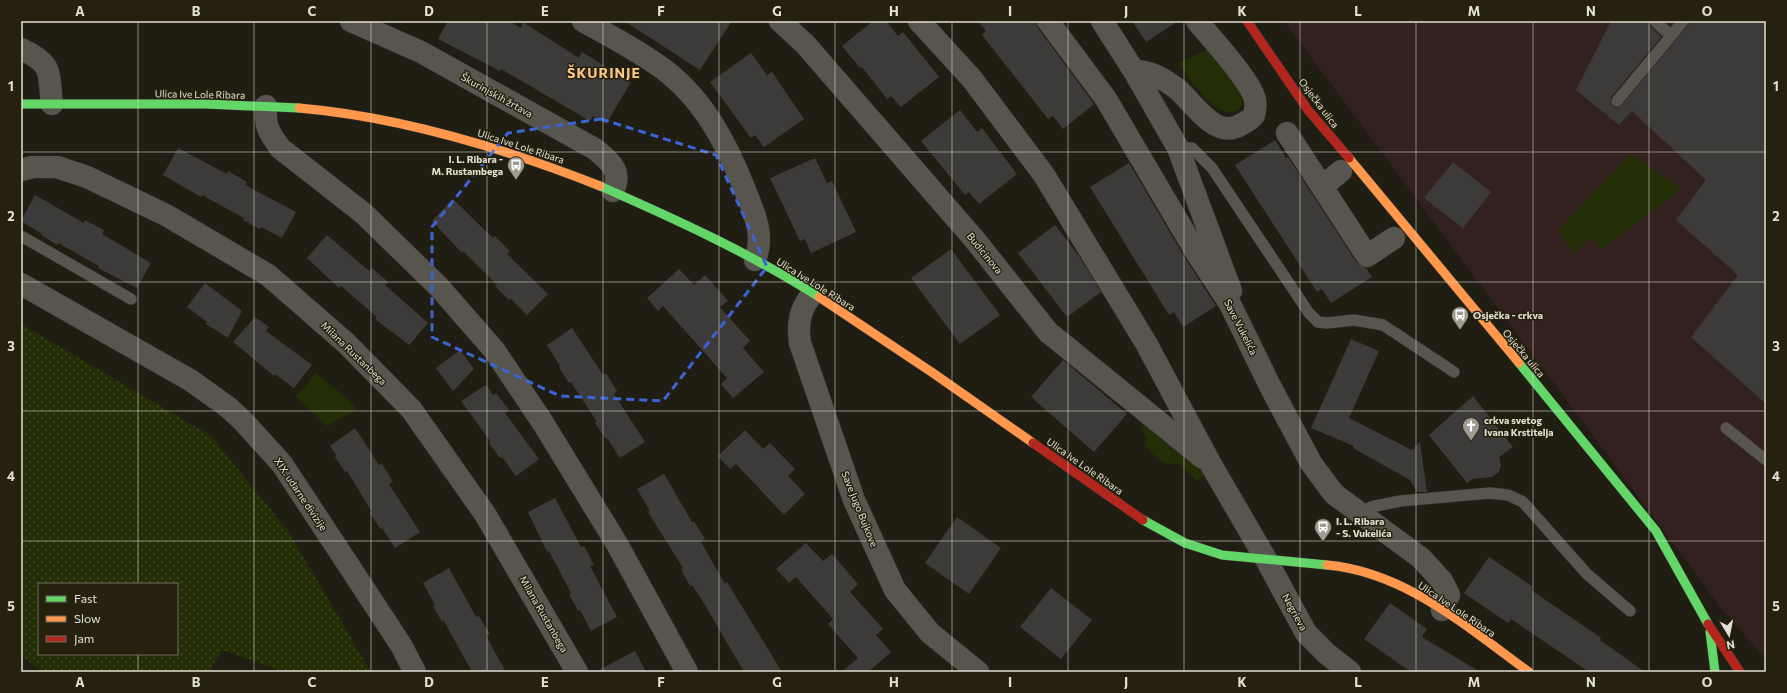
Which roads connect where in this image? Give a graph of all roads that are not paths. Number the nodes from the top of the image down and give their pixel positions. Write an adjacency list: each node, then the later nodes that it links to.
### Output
1 (351, 21): 23 (street, Škurinjskih žrtava)
2 (583, 21): 26 (street)
3 (780, 21): 34 (street, Budicinova)
4 (919, 21): 34 (street, Negrieva)
5 (1048, 21): 30 (street, Save Vukelića)
6 (1102, 21): 13 (street)
7 (1197, 21): 13 (street)
8 (1247, 21): 39 (street, Osječka ulica)
9 (1655, 21): 11 (lane)
10 (1683, 21): 11 (lane)
11 (1671, 36): 14 (lane)
12 (21, 49): 16 (street)
13 (1134, 71): 19 (street)
14 (1617, 100)
15 (21, 104): 16 (street, Ulica Ive Lole Ribara)
16 (52, 104): 17 (street, Ulica Ive Lole Ribara)
17 (266, 106): 23 (street, Ulica Ive Lole Ribara); 42 (street)
18 (1287, 133): 22 (street)
19 (1178, 148): 30 (street); 31 (lane)
20 (21, 170): 41 (street, Milana Rustanbega)
21 (1341, 171): 22 (street)
22 (1322, 187): 25 (street)
23 (613, 191): 26 (street, Ulica Ive Lole Ribara)
24 (21, 236): 29 (lane)
25 (1394, 238)
26 (755, 260): 28 (street, Ulica Ive Lole Ribara)
27 (21, 284): 40 (street, XIX. udarne divizije)
28 (813, 293): 36 (street, Ulica Ive Lole Ribara); 43 (street, Save Jugo Bujkove)
29 (131, 299)
30 (1230, 304): 35 (street, Save Vukelića)
31 (1454, 372)
32 (1726, 428): 33 (lane)
33 (1766, 460)
34 (1210, 463): 36 (street, Negrieva)
35 (1360, 514): 37 (street, Save Vukelića); 38 (lane)
36 (1267, 561): 37 (street, Ulica Ive Lole Ribara); 44 (street, Negrieva)
37 (1442, 610): 45 (street, Ulica Ive Lole Ribara)
38 (1630, 611)
39 (1710, 627): 46 (street); 47 (street, Osječka ulica)
40 (415, 672)
41 (577, 672)
42 (687, 672)
43 (978, 672)
44 (1350, 672)
45 (1529, 672)
46 (1715, 672)
47 (1740, 672)

